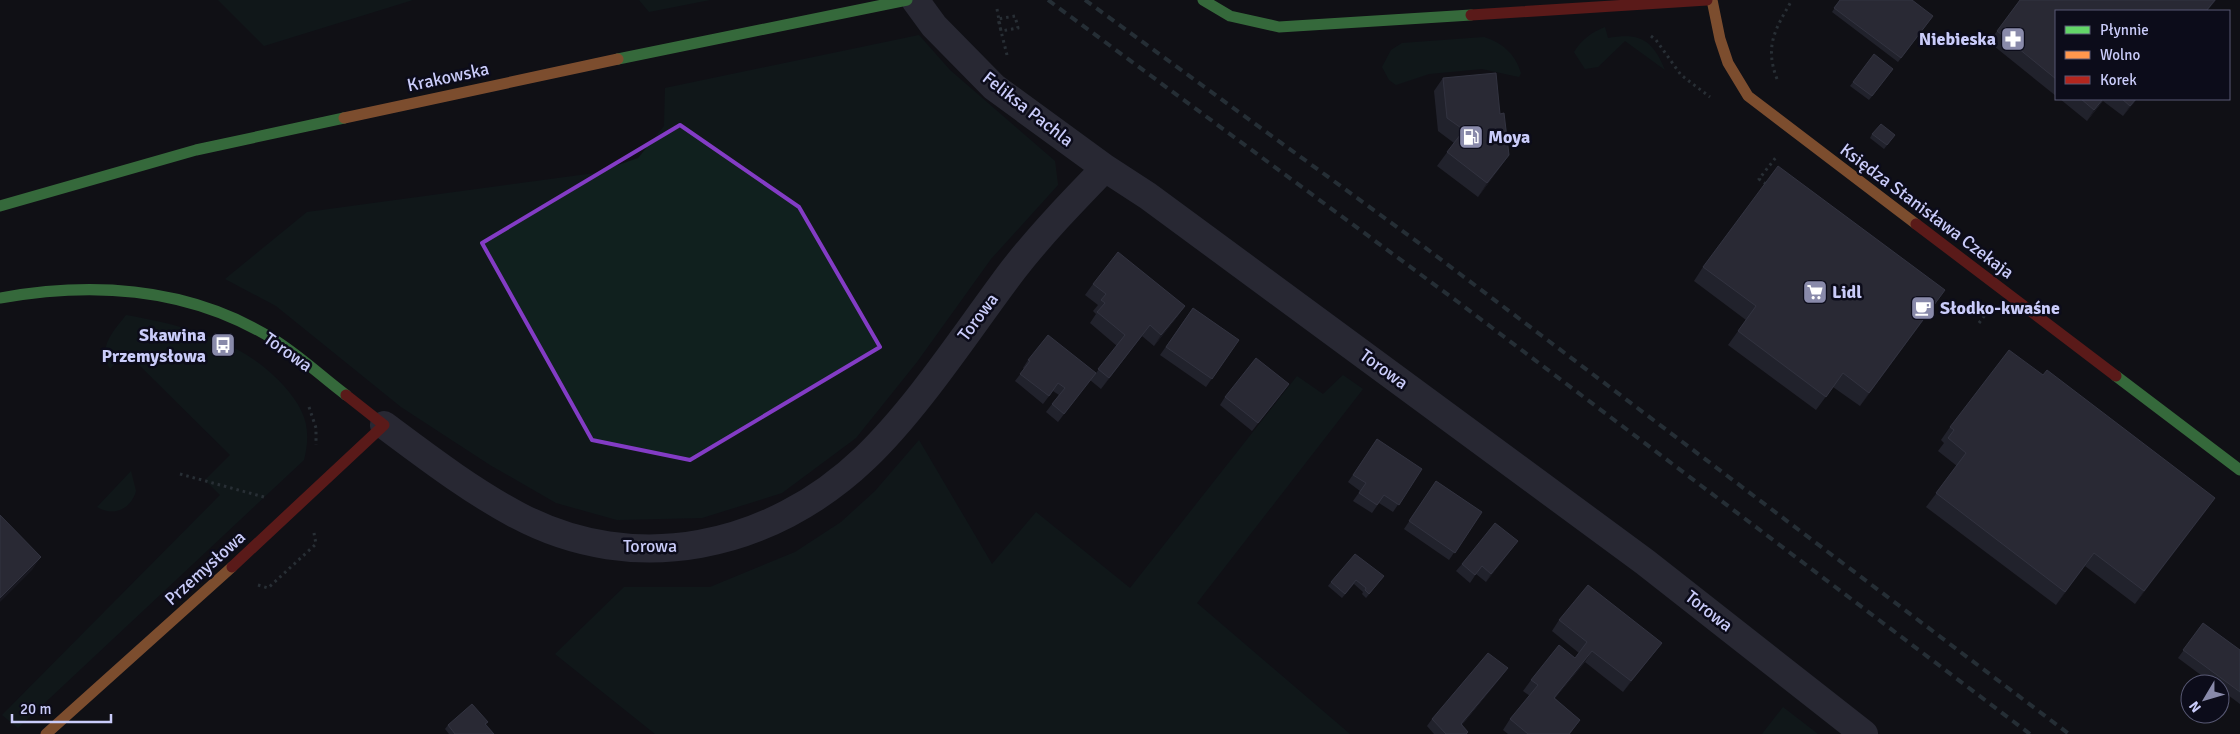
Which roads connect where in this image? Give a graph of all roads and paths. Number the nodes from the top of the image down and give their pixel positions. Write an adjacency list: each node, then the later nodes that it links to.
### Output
1 (907, 0): 13 (street, Krakowska)
2 (916, 0): 11 (street, Feliksa Pachla)
3 (1203, 0): 4 (street)
4 (1707, 0)
5 (1712, 0): 18 (street, Księdza Stanisława Czekaja)
6 (997, 9): 7 (path)
7 (1001, 33)
8 (1650, 35): 9 (path)
9 (1712, 99)
10 (1780, 152): 12 (path)
11 (1105, 168): 16 (street, Torowa); 22 (street, Torowa)
12 (1766, 184)
13 (0, 206)
14 (0, 298): 16 (street, Torowa)
15 (308, 405): 17 (path)
16 (384, 425): 21 (street, Przemysłowa)
17 (316, 449)
18 (2240, 470)
19 (180, 474): 20 (path)
20 (267, 497)
21 (46, 734)
22 (1864, 734)

